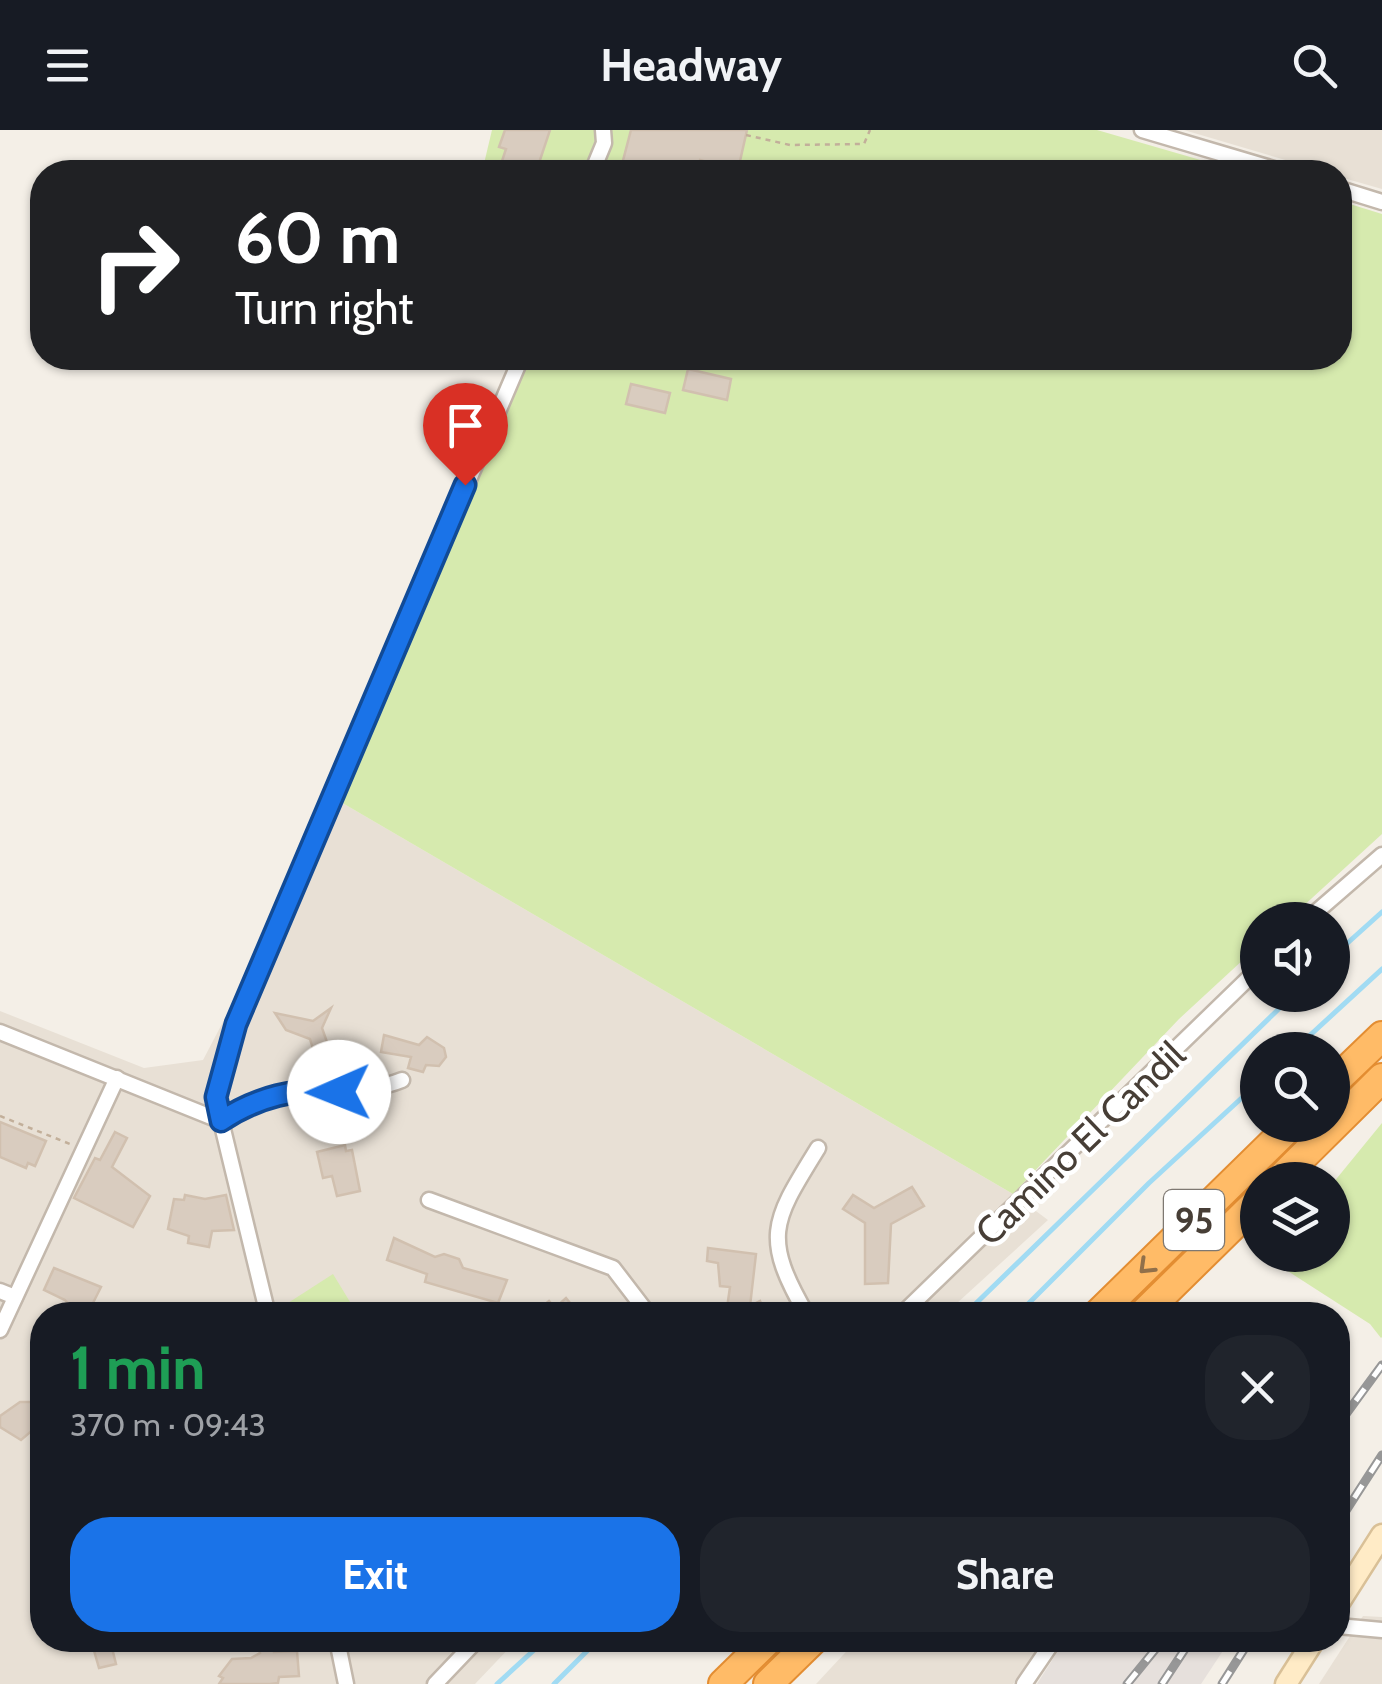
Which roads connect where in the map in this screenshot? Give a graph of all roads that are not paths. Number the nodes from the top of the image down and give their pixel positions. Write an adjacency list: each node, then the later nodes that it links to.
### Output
1 (603, 130): 3 (street)
2 (1142, 130): 4 (street)
3 (597, 160)
4 (1243, 160)
5 (1352, 193): 6 (street)
6 (1382, 202)
7 (516, 370): 17 (street)
8 (1382, 854): 9 (street)
9 (1328, 902)
10 (1240, 985): 28 (street, Camino El Candil)
11 (0, 1032): 14 (street)
12 (1382, 1036): 13 (highway)
13 (1350, 1067)
14 (117, 1078): 17 (street); 24 (street)
15 (1382, 1078): 20 (highway, 95)
16 (402, 1080): 17 (street)
17 (221, 1121): 25 (street)
18 (1274, 1142): 29 (highway, 95, one-way to 29)
19 (818, 1148): 27 (street)
20 (1297, 1162)
21 (428, 1200): 26 (street)
22 (1240, 1219): 30 (highway, 95)
23 (0, 1291): 24 (street)
24 (15, 1297): 31 (street)
25 (265, 1302)
26 (638, 1302)
27 (800, 1302)
28 (914, 1302)
29 (1111, 1302)
30 (1155, 1302)
31 (0, 1330)
32 (1382, 1535): 33 (main road)
33 (1350, 1585)
34 (1350, 1627): 35 (street)
35 (1382, 1630)
36 (339, 1652): 42 (street)
37 (466, 1652): 43 (street)
38 (756, 1652): 44 (highway)
39 (800, 1652): 45 (highway)
40 (1046, 1652): 46 (street)
41 (1306, 1652): 47 (main road)
42 (346, 1684)
43 (435, 1684)
44 (724, 1684)
45 (768, 1684)
46 (1024, 1684)
47 (1286, 1684)

